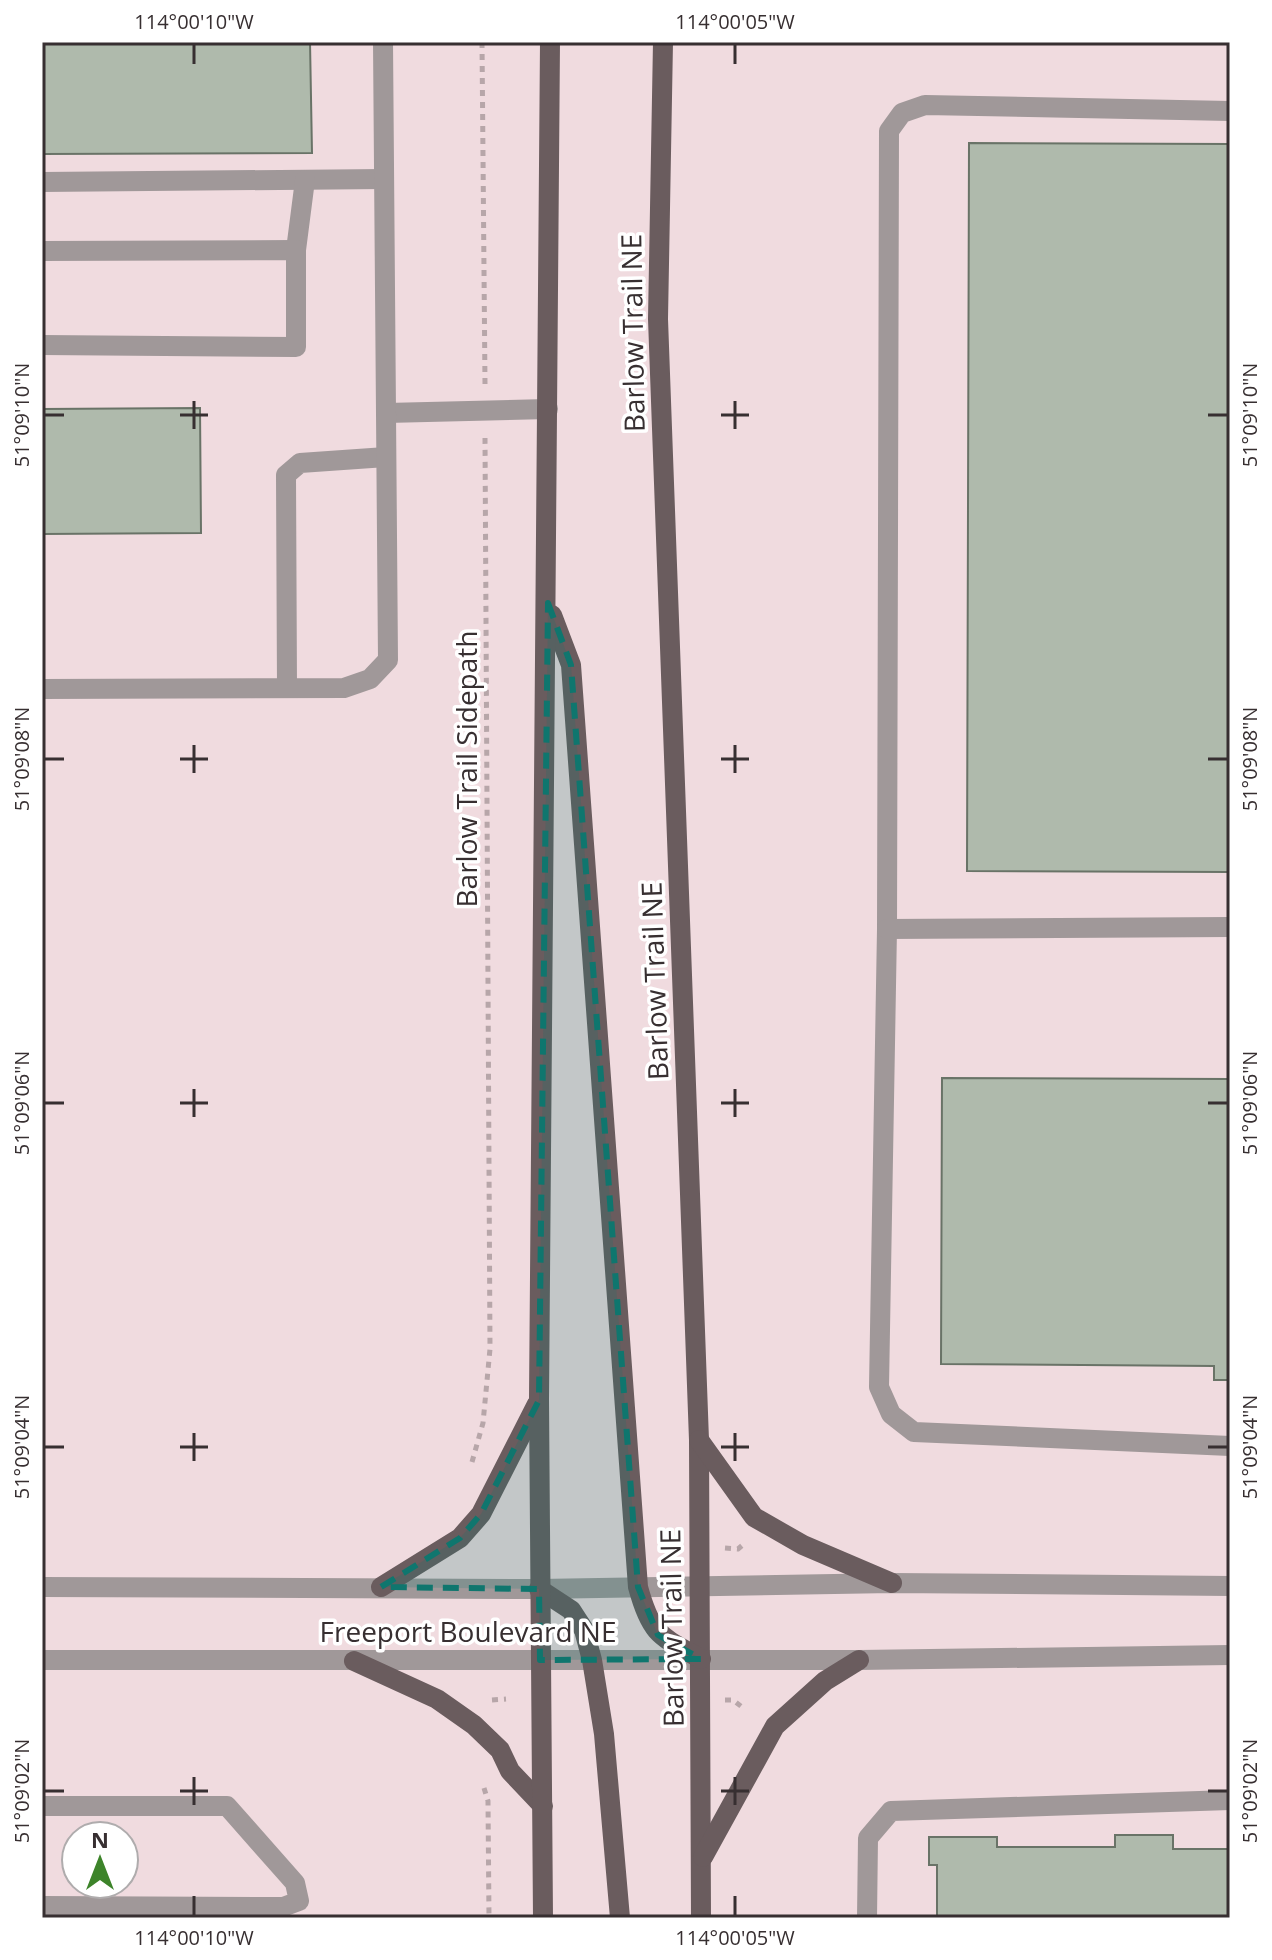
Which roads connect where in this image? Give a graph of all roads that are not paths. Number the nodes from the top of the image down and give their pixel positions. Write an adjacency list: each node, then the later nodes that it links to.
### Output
1 (383, 42): 5 (street)
2 (550, 42): 11 (main road)
3 (661, 48): 20 (main road, Barlow Trail NE)
4 (1230, 111): 18 (street)
5 (384, 179): 6 (street); 12 (street)
6 (305, 180): 7 (street); 8 (street)
7 (42, 182)
8 (296, 250): 9 (street); 10 (street)
9 (42, 251)
10 (42, 345)
11 (548, 409): 12 (street); 14 (main road)
12 (386, 413): 13 (street)
13 (386, 457): 15 (street); 15 (street)
14 (548, 603): 19 (main road); 26 (main road)
15 (287, 688): 16 (street)
16 (42, 689)
17 (1230, 927): 18 (street)
18 (887, 929): 21 (street)
19 (539, 1400): 25 (main road); 28 (main road)
20 (699, 1440): 22 (main road); 27 (main road, Barlow Trail NE)
21 (1230, 1446)
22 (892, 1583): 23 (street, Freeport Boulevard NE); 27 (street, Freeport Boulevard NE)
23 (1230, 1586)
24 (42, 1587): 25 (street, Freeport Boulevard NE)
25 (381, 1587): 28 (street, Freeport Boulevard NE)
26 (638, 1587): 27 (street, Freeport Boulevard NE); 28 (street, Freeport Boulevard NE); 30 (main road)
27 (700, 1587): 30 (main road, Barlow Trail NE)
28 (539, 1589): 32 (main road); 33 (main road)
29 (1230, 1655): 34 (street, Freeport Boulevard NE)
30 (701, 1659): 33 (street, Freeport Boulevard NE); 34 (street, Freeport Boulevard NE); 39 (main road, Barlow Trail NE)
31 (42, 1660): 35 (street, Freeport Boulevard NE)
32 (540, 1660): 33 (street, Freeport Boulevard NE); 35 (street, Freeport Boulevard NE); 38 (main road)
33 (592, 1660): 42 (main road)
34 (859, 1660): 39 (main road)
35 (354, 1661): 38 (main road)
36 (1230, 1800): 44 (street)
37 (42, 1806): 40 (street)
38 (543, 1806): 41 (main road)
39 (701, 1860): 43 (main road, Barlow Trail NE)
40 (42, 1906)
41 (543, 1918)
42 (620, 1918)
43 (701, 1918)
44 (867, 1918)

